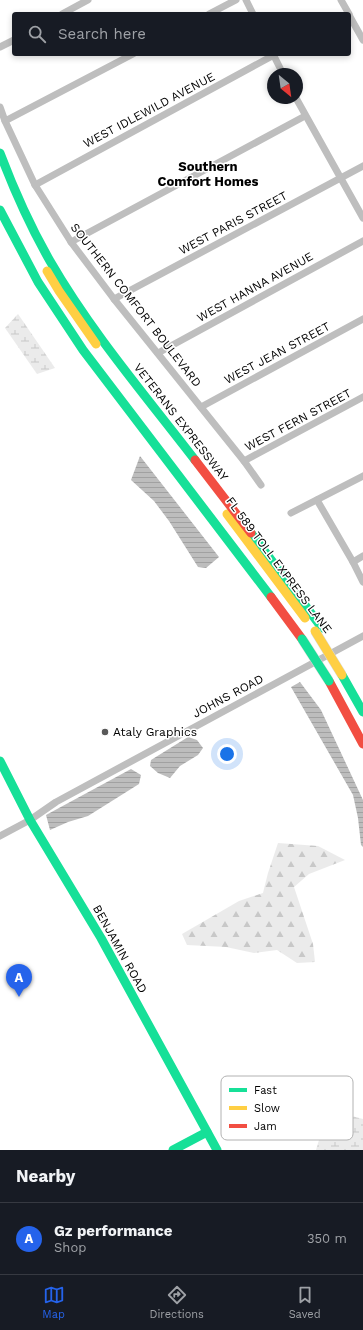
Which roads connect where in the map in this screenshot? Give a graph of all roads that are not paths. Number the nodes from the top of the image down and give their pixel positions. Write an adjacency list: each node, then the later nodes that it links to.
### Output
1 (88, 0): 5 (street)
2 (236, 0): 6 (street)
3 (246, 0): 7 (street)
4 (341, 0): 8 (street)
5 (66, 12)
6 (213, 12)
7 (252, 12)
8 (348, 12)
9 (351, 18): 10 (street)
10 (363, 40)
11 (12, 41): 12 (street)
12 (0, 47)
13 (129, 56): 20 (street)
14 (271, 56): 25 (street, WEST IDLEWILD AVENUE)
15 (274, 56): 16 (street)
16 (280, 68)
17 (299, 104): 19 (street)
18 (0, 107): 20 (street, SOUTHERN COMFORT BOULEVARD)
19 (305, 116): 24 (street); 29 (street)
20 (5, 121): 25 (street, SOUTHERN COMFORT BOULEVARD)
21 (0, 153): 43 (main road, VETERANS EXPRESSWAY)
22 (363, 166): 24 (street, WEST PARIS STREET)
23 (0, 175): 43 (main road, FL 589 TOLL EXPRESS LANE)
24 (341, 178): 27 (street); 30 (street, WEST PARIS STREET)
25 (35, 184): 29 (street, SOUTHERN COMFORT BOULEVARD)
26 (0, 210): 48 (main road, bridge)
27 (363, 218)
28 (363, 241): 32 (street, WEST HANNA AVENUE)
29 (71, 242): 30 (street, SOUTHERN COMFORT BOULEVARD)
30 (114, 299): 32 (street, SOUTHERN COMFORT BOULEVARD)
31 (363, 319): 34 (street, WEST JEAN STREET)
32 (158, 353): 34 (street, SOUTHERN COMFORT BOULEVARD)
33 (363, 397): 35 (street, WEST FERN STREET)
34 (201, 407): 35 (street, SOUTHERN COMFORT BOULEVARD)
35 (244, 461): 37 (street, SOUTHERN COMFORT BOULEVARD)
36 (363, 476): 38 (street)
37 (261, 485)
38 (317, 500): 39 (street); 41 (street)
39 (291, 513)
40 (363, 556): 41 (street)
41 (353, 562): 42 (street)
42 (363, 582)
43 (318, 630): 45 (main road, VETERANS EXPRESSWAY)
44 (363, 636): 50 (street, JOHNS ROAD)
45 (346, 673): 46 (main road, VETERANS EXPRESSWAY); 47 (main road)
46 (363, 695)
47 (363, 712)
48 (363, 744)
49 (0, 761): 50 (main road, BENJAMIN ROAD)
50 (30, 820): 51 (street, JOHNS ROAD); 52 (main road, BENJAMIN ROAD)
51 (0, 836)
52 (207, 1132): 53 (main road); 54 (main road, BENJAMIN ROAD)
53 (174, 1150)
54 (217, 1150)

